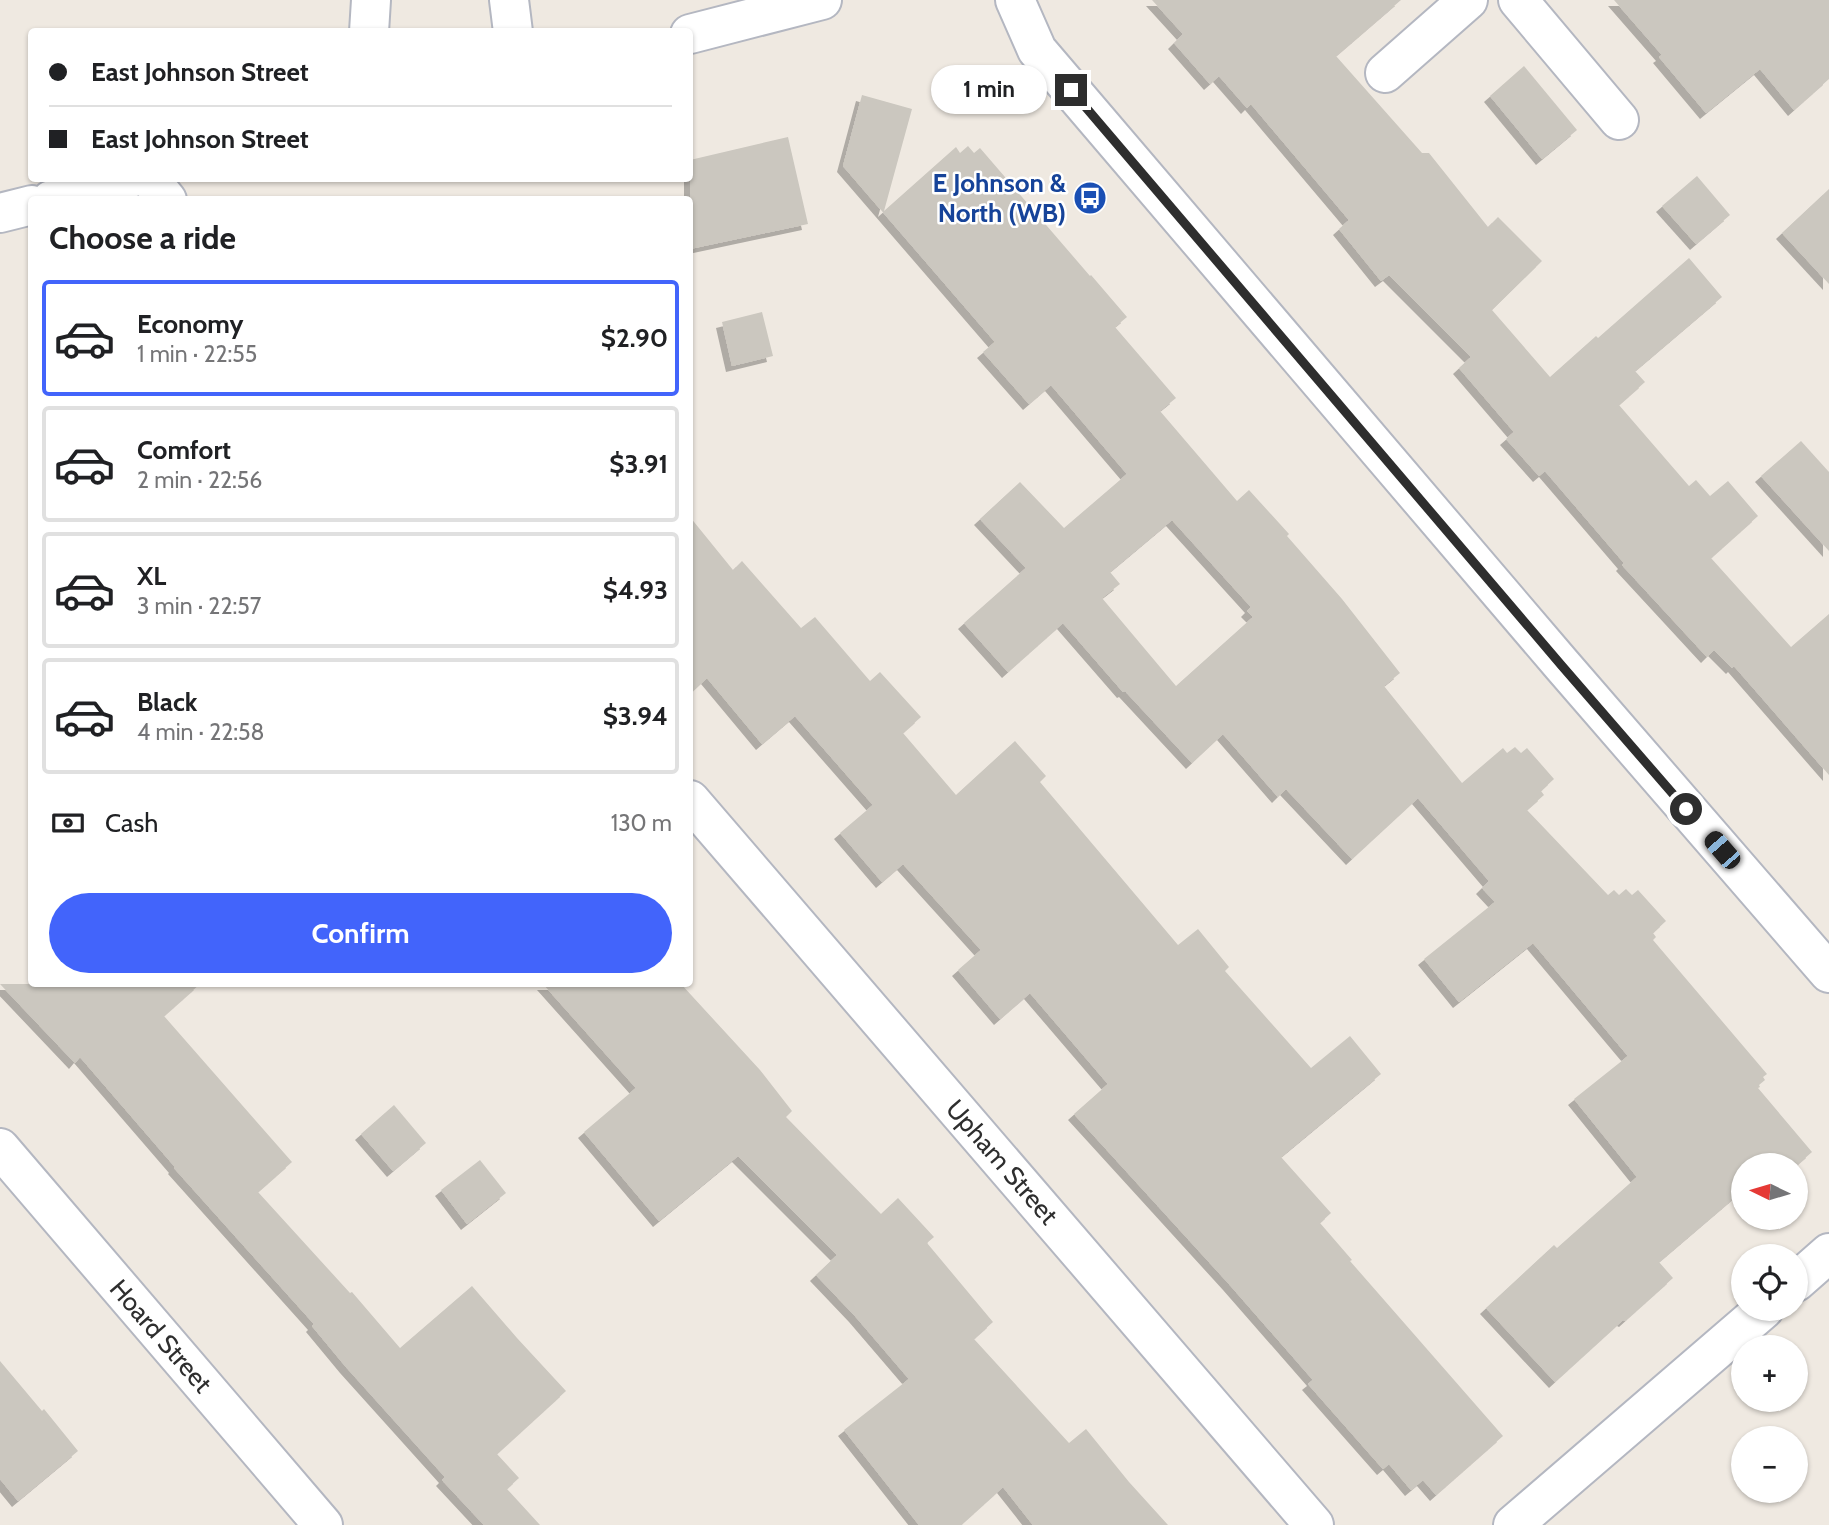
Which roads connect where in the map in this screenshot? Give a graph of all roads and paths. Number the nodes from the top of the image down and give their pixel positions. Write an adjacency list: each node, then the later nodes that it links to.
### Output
1 (371, 0): 7 (street)
2 (509, 0): 8 (street)
3 (822, 0): 9 (street)
4 (1015, 0): 19 (street)
5 (1468, 0): 10 (street)
6 (1518, 0): 11 (street)
7 (369, 28)
8 (512, 28)
9 (693, 33)
10 (1385, 73)
11 (1619, 120)
12 (116, 182): 14 (street)
13 (152, 182): 15 (street)
14 (66, 196)
15 (164, 196)
16 (28, 206): 17 (street)
17 (0, 213)
18 (693, 803): 25 (street, Upham Street)
19 (1829, 972)
20 (0, 1147): 24 (street, Hoard Street)
21 (1829, 1253): 22 (street)
22 (1808, 1271)
23 (1750, 1321): 26 (street)
24 (323, 1525)
25 (1314, 1525)
26 (1513, 1525)

